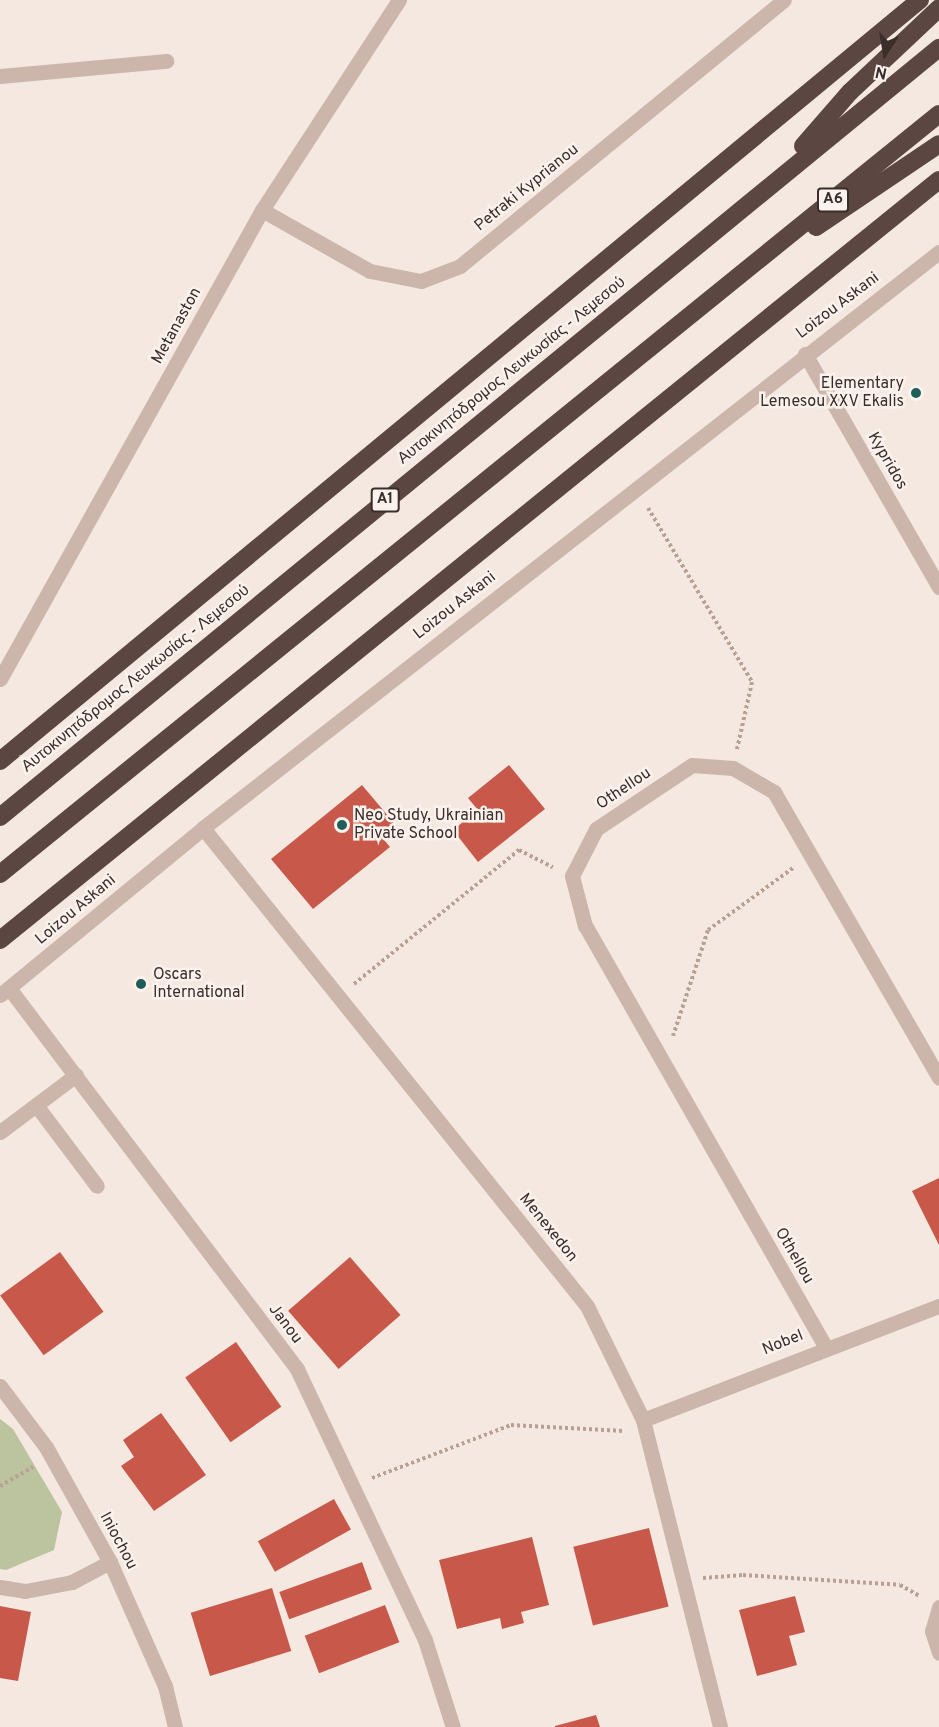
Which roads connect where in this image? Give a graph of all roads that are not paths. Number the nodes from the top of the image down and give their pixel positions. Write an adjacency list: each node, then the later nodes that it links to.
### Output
1 (399, 0): 12 (street, Metanaston)
2 (784, 0): 12 (street, Petraki Kyprianou)
3 (920, 0): 18 (highway)
4 (939, 8): 11 (highway)
5 (939, 48): 11 (highway)
6 (166, 61): 7 (street)
7 (0, 76)
8 (939, 114): 14 (highway, A6)
9 (939, 144): 14 (highway)
10 (939, 180): 22 (highway)
11 (770, 184): 19 (highway, Αυτοκινητόδρομος Λευκωσίας - Λεμεσού / A1)
12 (262, 210): 17 (street, Metanaston)
13 (939, 252): 15 (street, Loizou Askani)
14 (727, 287): 21 (highway)
15 (805, 354): 16 (street, Kypridos); 20 (street, Loizou Askani)
16 (939, 587)
17 (0, 679)
18 (0, 761)
19 (0, 816)
20 (203, 828): 23 (street, Loizou Askani); 32 (street, Menexedon)
21 (0, 874)
22 (0, 940)
23 (5, 991): 24 (street, Janou)
24 (76, 1075): 26 (street); 38 (street, Janou)
25 (939, 1078): 30 (street, Othellou)
26 (36, 1105): 27 (street); 28 (street)
27 (0, 1132)
28 (97, 1186)
29 (939, 1306): 30 (street, Nobel)
30 (825, 1346): 32 (street, Nobel)
31 (0, 1386): 33 (street, Iniochou)
32 (644, 1426): 39 (street, Menexedon)
33 (110, 1562): 34 (street); 37 (street, Iniochou)
34 (0, 1587)
35 (939, 1607): 36 (street)
36 (939, 1653)
37 (175, 1727)
38 (453, 1727)
39 (720, 1727)

